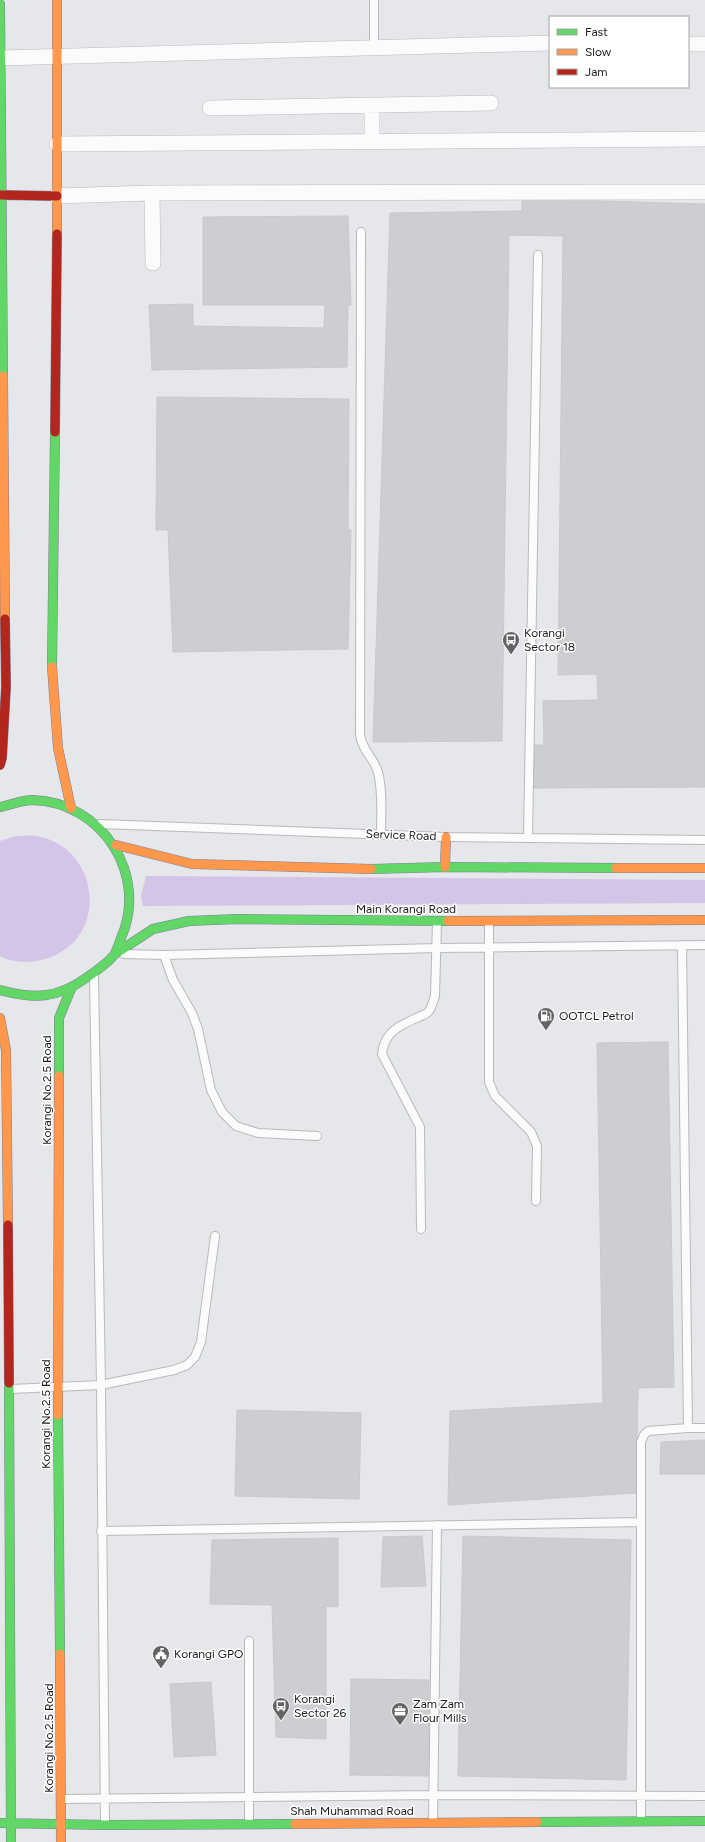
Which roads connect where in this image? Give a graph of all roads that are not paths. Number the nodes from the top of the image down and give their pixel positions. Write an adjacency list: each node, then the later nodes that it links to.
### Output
1 (57, 0): 9 (main road)
2 (374, 0): 7 (lane)
3 (0, 4): 8 (main road)
4 (549, 43): 7 (street)
5 (689, 44): 6 (street)
6 (705, 44)
7 (374, 47): 9 (street)
8 (0, 58): 9 (street); 18 (main road)
9 (57, 58): 15 (main road)
10 (491, 104): 11 (street)
11 (372, 105): 12 (street); 14 (street)
12 (210, 108)
13 (705, 139): 14 (street)
14 (372, 140): 15 (street)
15 (57, 144): 19 (main road)
16 (705, 192): 17 (street)
17 (152, 193): 19 (street); 23 (street)
18 (1, 195): 19 (main road); 22 (main road)
19 (57, 196): 28 (main road)
20 (361, 232): 30 (lane)
21 (538, 255): 32 (lane)
22 (1, 261): 24 (main road)
23 (153, 263)
24 (2, 483): 25 (main road)
25 (3, 682): 26 (main road)
26 (0, 765)
27 (0, 808): 28 (main road)
28 (71, 808): 29 (main road)
29 (97, 824): 30 (lane, Service Road); 34 (main road)
30 (381, 834): 31 (lane, Service Road)
31 (446, 837): 32 (lane, Service Road); 35 (main road)
32 (528, 838): 33 (lane, Service Road)
33 (705, 840)
34 (116, 845): 35 (main road); 44 (main road)
35 (445, 867): 36 (main road)
36 (705, 868)
37 (705, 920): 39 (main road, Main Korangi Road)
38 (437, 921): 39 (main road, Main Korangi Road); 42 (lane); 44 (main road, Main Korangi Road)
39 (489, 921): 43 (lane)
40 (682, 945): 41 (lane); 43 (lane); 58 (lane)
41 (705, 945)
42 (437, 948): 43 (lane); 45 (lane); 52 (lane)
43 (490, 948): 51 (lane)
44 (115, 954): 45 (lane); 46 (main road, Main Korangi Road)
45 (164, 955): 50 (lane)
46 (94, 972): 47 (main road, Main Korangi Road); 55 (lane)
47 (71, 989): 48 (main road); 56 (main road, Korangi No.2.5 Road)
48 (0, 990)
49 (0, 1018): 54 (main road)
50 (317, 1136)
51 (536, 1201)
52 (422, 1229)
53 (214, 1236): 55 (lane)
54 (4, 1328): 57 (main road)
55 (101, 1385): 56 (lane); 62 (lane)
56 (58, 1387): 57 (lane); 69 (main road, Korangi No.2.5 Road)
57 (5, 1389): 73 (main road)
58 (688, 1428): 59 (lane); 60 (lane)
59 (705, 1428)
60 (641, 1522): 61 (lane); 65 (lane)
61 (436, 1526): 62 (lane); 64 (lane)
62 (101, 1531): 67 (lane)
63 (249, 1641): 68 (lane)
64 (433, 1795): 65 (lane); 68 (lane); 72 (lane)
65 (641, 1795): 66 (lane); 70 (lane)
66 (705, 1796)
67 (105, 1798): 68 (lane); 69 (lane); 77 (lane)
68 (249, 1798): 75 (lane)
69 (61, 1799): 76 (main road, Korangi No.2.5 Road)
70 (641, 1821): 71 (main road, Shah Muhammad Road); 72 (main road, Shah Muhammad Road)
71 (705, 1821)
72 (433, 1822): 75 (main road, Shah Muhammad Road)
73 (11, 1823): 74 (main road, Shah Muhammad Road); 76 (main road, Shah Muhammad Road); 78 (main road)
74 (0, 1824)
75 (249, 1824): 77 (main road, Shah Muhammad Road)
76 (61, 1825): 77 (main road, Shah Muhammad Road); 79 (main road, Korangi No.2.5 Road)
77 (105, 1825)
78 (11, 1842)
79 (61, 1842)

